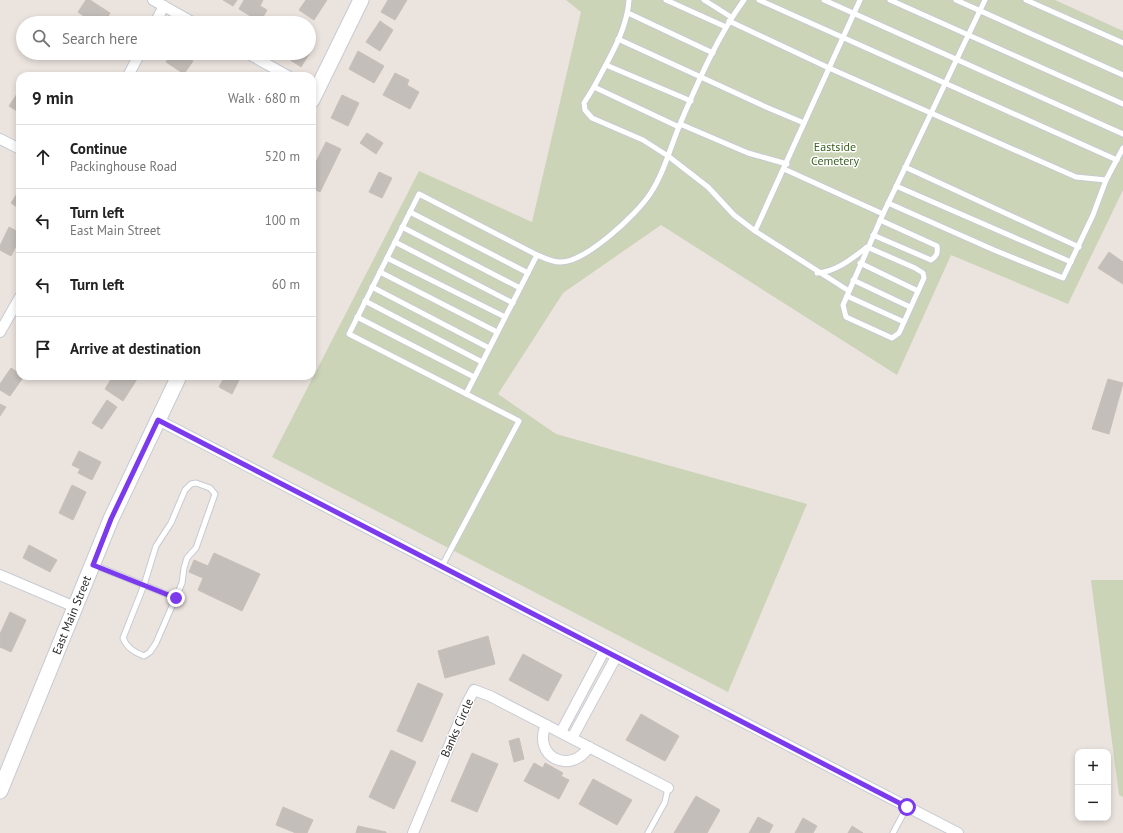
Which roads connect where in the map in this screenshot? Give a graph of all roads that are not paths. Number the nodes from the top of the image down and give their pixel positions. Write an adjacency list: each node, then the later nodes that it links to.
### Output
1 (153, 0): 14 (street)
2 (361, 0): 38 (main road)
3 (630, 0): 16 (lane)
4 (666, 0): 21 (lane)
5 (704, 0): 20 (lane)
6 (744, 0): 20 (lane)
7 (759, 0): 23 (lane)
8 (824, 0): 17 (lane)
9 (860, 0): 17 (lane)
10 (890, 0): 22 (lane)
11 (956, 0): 15 (lane)
12 (985, 0): 15 (lane)
13 (1026, 0): 25 (lane)
14 (164, 6): 18 (street); 19 (street)
15 (980, 11): 22 (lane); 34 (lane)
16 (628, 13): 24 (lane); 26 (lane)
17 (854, 13): 23 (lane); 27 (lane)
18 (159, 16)
19 (182, 16)
20 (730, 19): 21 (lane); 31 (lane)
21 (726, 27): 26 (lane)
22 (968, 35): 27 (lane); 40 (lane)
23 (843, 38): 31 (lane); 36 (lane)
24 (618, 39): 30 (lane); 35 (lane)
25 (1123, 43)
26 (714, 53): 35 (lane)
27 (957, 59): 36 (lane); 44 (lane)
28 (136, 60): 32 (street)
29 (259, 60): 33 (street)
30 (606, 65): 37 (lane); 39 (lane)
31 (829, 68): 41 (lane); 42 (lane)
32 (130, 72)
33 (281, 72)
34 (1123, 75)
35 (702, 78): 39 (lane); 42 (lane)
36 (945, 84): 41 (lane); 49 (lane)
37 (594, 87): 43 (lane); 48 (lane)
38 (316, 88)
39 (691, 101): 43 (lane)
40 (1123, 104)
41 (930, 113): 51 (lane); 52 (lane)
42 (804, 122): 50 (lane)
43 (680, 125): 48 (lane); 50 (lane)
44 (1123, 134)
45 (0, 139): 46 (street)
46 (16, 147)
47 (1123, 148): 49 (lane)
48 (668, 156): 59 (lane); 64 (lane)
49 (1116, 160): 52 (lane)
50 (785, 166): 56 (lane); 59 (lane)
51 (904, 167): 53 (lane); 63 (lane)
52 (1106, 180): 63 (lane)
53 (896, 186): 54 (lane); 66 (lane)
54 (888, 203): 56 (lane); 66 (lane)
55 (410, 212): 58 (lane); 64 (lane); 70 (lane)
56 (883, 214): 57 (lane)
57 (880, 220): 60 (lane); 60 (lane)
58 (402, 227): 61 (lane); 73 (lane)
59 (755, 231): 69 (lane)
60 (873, 235): 62 (lane)
61 (395, 242): 65 (lane); 77 (lane)
62 (867, 247): 67 (lane); 69 (lane); 74 (lane)
63 (1079, 247): 66 (lane)
64 (537, 255): 70 (lane)
65 (387, 258): 68 (lane); 81 (lane)
66 (1071, 262)
67 (860, 263): 71 (lane); 74 (lane)
68 (380, 272): 72 (lane); 84 (lane)
69 (817, 272): 75 (lane)
70 (528, 273): 73 (lane)
71 (853, 280): 75 (lane); 79 (lane)
72 (372, 287): 76 (lane); 85 (lane)
73 (520, 288): 77 (lane)
74 (918, 291): 79 (lane)
75 (848, 294): 82 (lane); 82 (lane)
76 (365, 302): 80 (lane); 86 (lane)
77 (513, 303): 81 (lane)
78 (16, 304): 83 (street)
79 (910, 307): 82 (lane)
80 (357, 317): 87 (lane); 89 (lane)
81 (505, 317): 84 (lane)
82 (904, 322)
83 (0, 332)
84 (498, 332): 85 (lane)
85 (490, 348): 86 (lane)
86 (482, 362): 87 (lane)
87 (474, 377): 89 (lane)
88 (178, 380): 90 (main road, East Main Street)
89 (466, 394): 92 (lane)
90 (158, 420): 91 (main road, East Main Street); 92 (street)
91 (93, 565): 94 (lane); 96 (main road, East Main Street)
92 (442, 566): 97 (street)
93 (0, 575): 96 (street)
94 (144, 585): 95 (lane); 95 (lane); 95 (lane)
95 (176, 598)
96 (75, 607): 103 (main road, East Main Street)
97 (604, 650): 98 (street); 100 (street)
98 (616, 657): 101 (street); 106 (street)
99 (546, 724): 100 (street, Banks Circle); 102 (street); 107 (street, Banks Circle)
100 (561, 732): 101 (street, Banks Circle)
101 (572, 738): 102 (street, Banks Circle)
102 (589, 747): 104 (street, Banks Circle)
103 (5, 764): 105 (main road, East Main Street)
104 (668, 788): 108 (lane)
105 (0, 791)
106 (907, 807): 109 (lane); 110 (street)
107 (413, 833)
108 (648, 833)
109 (893, 833)
110 (958, 833)

